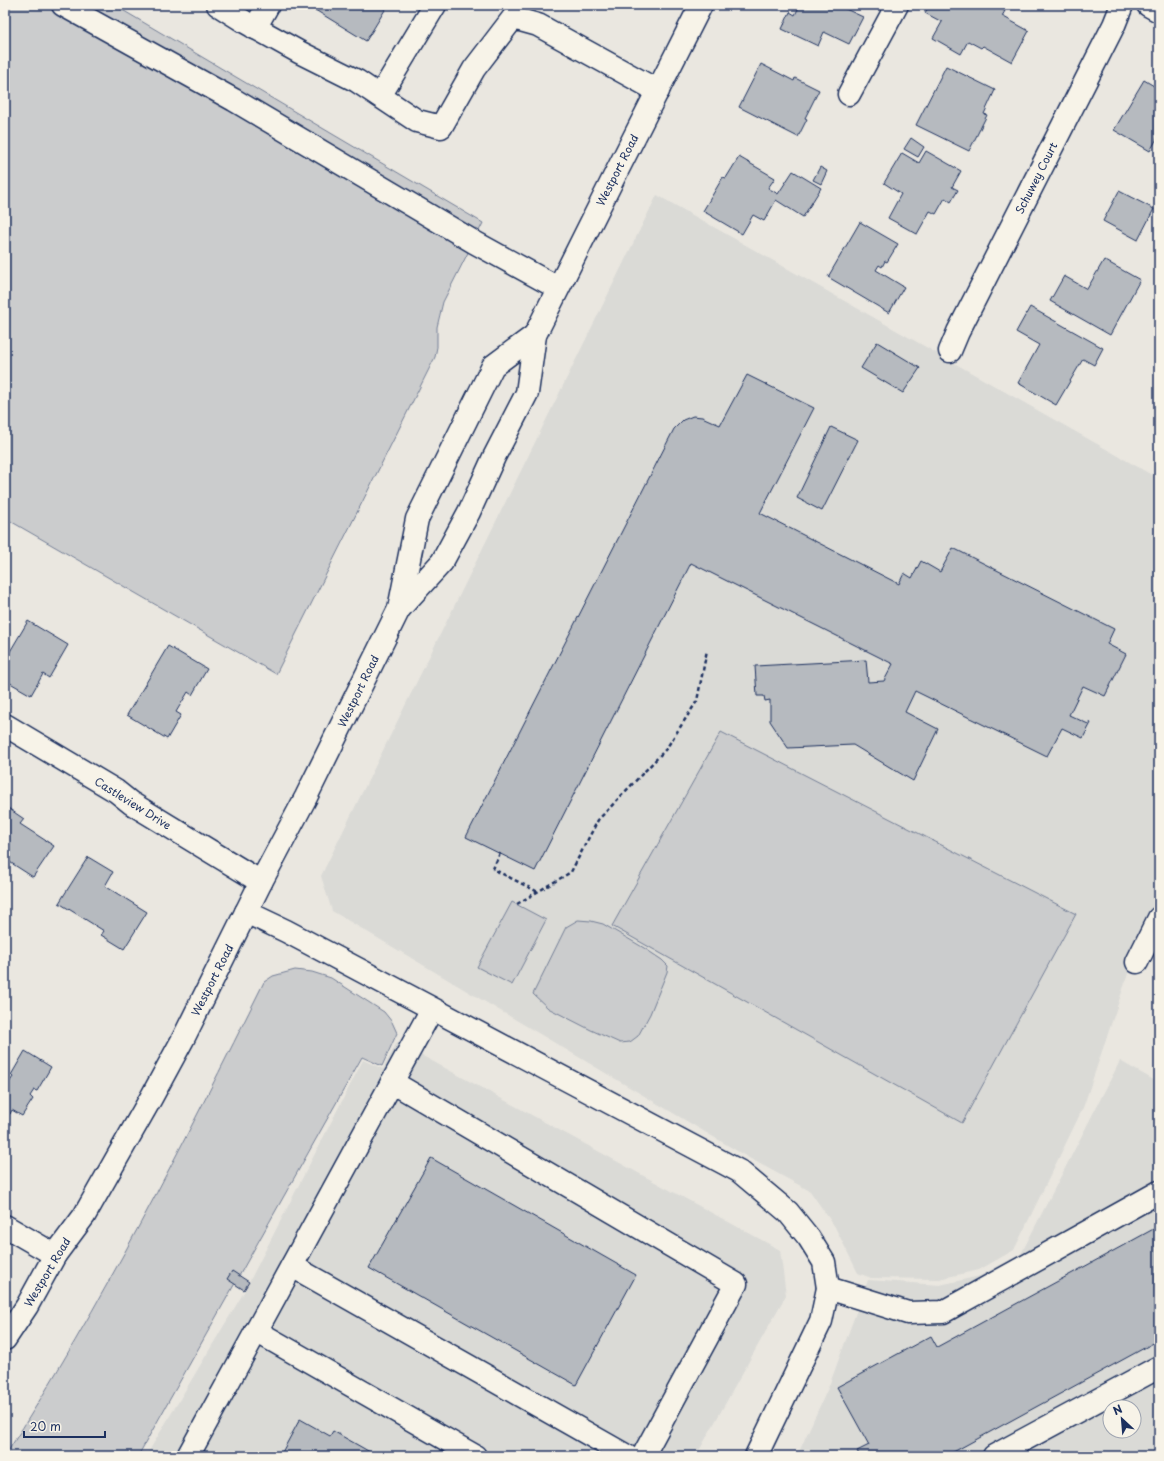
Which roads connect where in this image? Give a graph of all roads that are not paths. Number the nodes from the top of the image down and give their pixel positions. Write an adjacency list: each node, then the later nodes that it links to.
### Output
1 (63, 5): 15 (main road)
2 (218, 5): 11 (main road)
3 (268, 5): 11 (main road)
4 (435, 5): 14 (main road)
5 (701, 5): 12 (main road, Westport Road)
6 (897, 5): 13 (main road)
7 (1122, 5): 17 (main road, Schuwey Court)
8 (1148, 5): 10 (main road)
9 (517, 11): 12 (main road); 14 (main road)
10 (1159, 11)
11 (254, 28): 14 (main road)
12 (658, 91): 15 (main road, Westport Road)
13 (849, 94)
14 (380, 96)
15 (558, 288): 16 (main road, Westport Road)
16 (535, 335): 18 (main road, Westport Road); 18 (main road, Westport Road)
17 (950, 351)
18 (399, 609): 20 (main road, Westport Road)
19 (5, 725): 20 (main road, Castleview Drive)
20 (261, 882): 21 (main road, Westport Road)
21 (246, 912): 24 (main road); 28 (main road, Westport Road)
22 (1159, 918): 23 (main road)
23 (1137, 962)
24 (432, 1009): 25 (main road); 30 (main road)
25 (392, 1082): 29 (main road); 37 (main road)
26 (1159, 1192): 30 (main road)
27 (5, 1226): 28 (main road)
28 (55, 1255): 32 (main road, Westport Road)
29 (292, 1266): 31 (main road); 36 (main road)
30 (828, 1288): 38 (main road)
31 (256, 1332): 34 (main road); 35 (main road)
32 (5, 1339)
33 (1159, 1366): 39 (main road)
34 (188, 1456)
35 (476, 1456)
36 (627, 1456)
37 (643, 1456)
38 (756, 1456)
39 (994, 1456)

